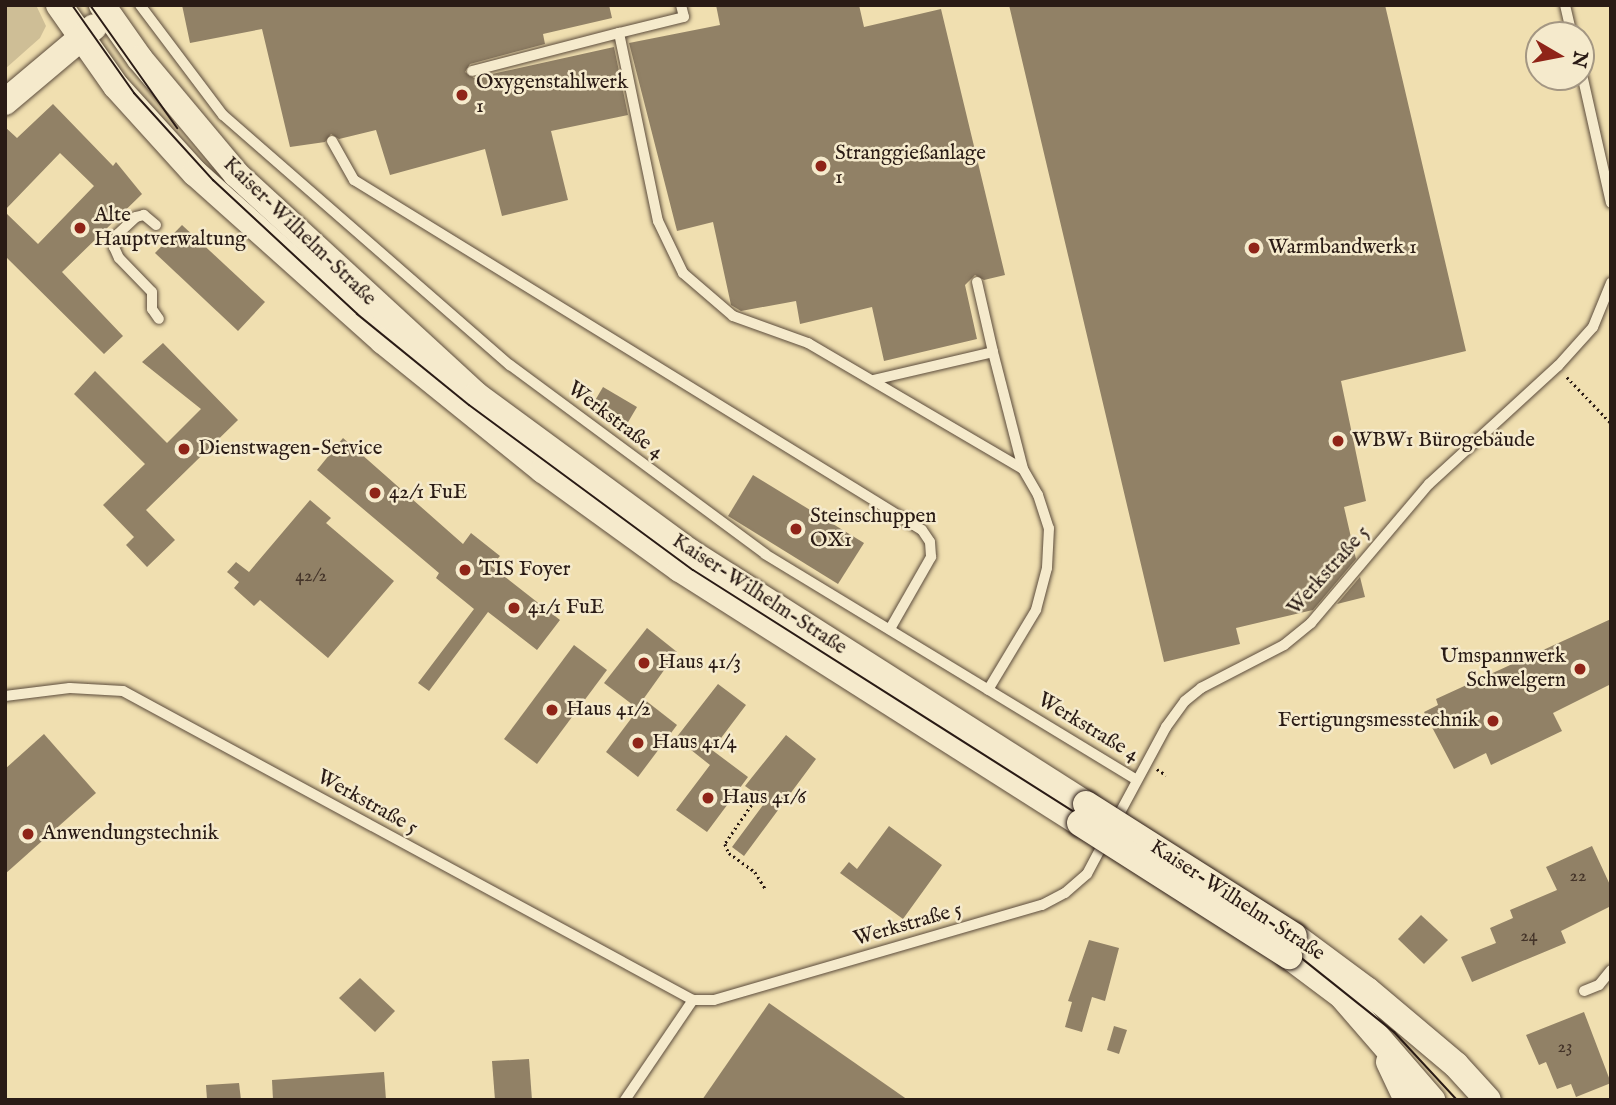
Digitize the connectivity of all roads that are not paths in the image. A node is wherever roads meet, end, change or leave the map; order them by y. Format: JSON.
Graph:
{"nodes":[{"id":1,"x":58,"y":5,"type":"edge"},
{"id":2,"x":140,"y":5,"type":"edge"},
{"id":3,"x":681,"y":5,"type":"edge"},
{"id":4,"x":105,"y":10,"type":"edge"},
{"id":5,"x":619,"y":33,"type":"junction"},
{"id":6,"x":82,"y":37,"type":"junction"},
{"id":7,"x":472,"y":71,"type":"dead end"},
{"id":8,"x":1586,"y":91,"type":"edge"},
{"id":9,"x":5,"y":102,"type":"edge"},
{"id":10,"x":332,"y":141,"type":"dead end"},
{"id":11,"x":1611,"y":202,"type":"edge"},
{"id":12,"x":156,"y":225,"type":"dead end"},
{"id":13,"x":977,"y":282,"type":"dead end"},
{"id":14,"x":1611,"y":283,"type":"edge"},
{"id":15,"x":159,"y":319,"type":"dead end"},
{"id":16,"x":993,"y":352,"type":"junction"},
{"id":17,"x":873,"y":380,"type":"junction"},
{"id":18,"x":1023,"y":469,"type":"junction"},
{"id":19,"x":890,"y":629,"type":"junction"},
{"id":20,"x":988,"y":690,"type":"junction"},
{"id":21,"x":5,"y":696,"type":"edge"},
{"id":22,"x":1137,"y":780,"type":"junction"},
{"id":23,"x":1083,"y":813,"type":"junction"},
{"id":24,"x":1291,"y":946,"type":"junction"},
{"id":25,"x":1611,"y":970,"type":"edge"},
{"id":26,"x":1584,"y":991,"type":"dead end"},
{"id":27,"x":693,"y":1000,"type":"junction"},
{"id":28,"x":1373,"y":1033,"type":"junction"},
{"id":29,"x":625,"y":1100,"type":"edge"},
{"id":30,"x":1407,"y":1100,"type":"edge"},
{"id":31,"x":1432,"y":1100,"type":"edge"},
{"id":32,"x":1488,"y":1100,"type":"edge"}],
"edges":[{"from":1,"to":6,"type":"main road","name":"Kaiser-Wilhelm-Straße"},
{"from":2,"to":19,"type":"lane","name":"Werkstraße 4"},
{"from":3,"to":5,"type":"lane"},
{"from":4,"to":6,"type":"main road"},
{"from":4,"to":23,"type":"main road","name":"Kaiser-Wilhelm-Straße"},
{"from":5,"to":7,"type":"lane"},
{"from":5,"to":17,"type":"lane"},
{"from":6,"to":9,"type":"main road"},
{"from":6,"to":23,"type":"main road","name":"Kaiser-Wilhelm-Straße"},
{"from":8,"to":11,"type":"lane"},
{"from":10,"to":19,"type":"lane"},
{"from":12,"to":15,"type":"lane"},
{"from":13,"to":16,"type":"lane"},
{"from":14,"to":22,"type":"lane","name":"Werkstraße 5"},
{"from":16,"to":17,"type":"lane"},
{"from":16,"to":18,"type":"lane"},
{"from":17,"to":18,"type":"lane"},
{"from":18,"to":20,"type":"lane"},
{"from":19,"to":20,"type":"lane","name":"Werkstraße 4"},
{"from":20,"to":22,"type":"lane","name":"Werkstraße 4"},
{"from":21,"to":27,"type":"lane","name":"Werkstraße 5"},
{"from":22,"to":27,"type":"lane","name":"Werkstraße 5"},
{"from":23,"to":24,"type":"main road","name":"Kaiser-Wilhelm-Straße","bridge":true},
{"from":24,"to":28,"type":"main road","name":"Kaiser-Wilhelm-Straße"},
{"from":24,"to":32,"type":"main road","name":"Kaiser-Wilhelm-Straße"},
{"from":25,"to":26,"type":"lane"},
{"from":27,"to":29,"type":"lane"},
{"from":28,"to":30,"type":"main road"},
{"from":28,"to":31,"type":"main road","name":"Kaiser-Wilhelm-Straße"}]}
